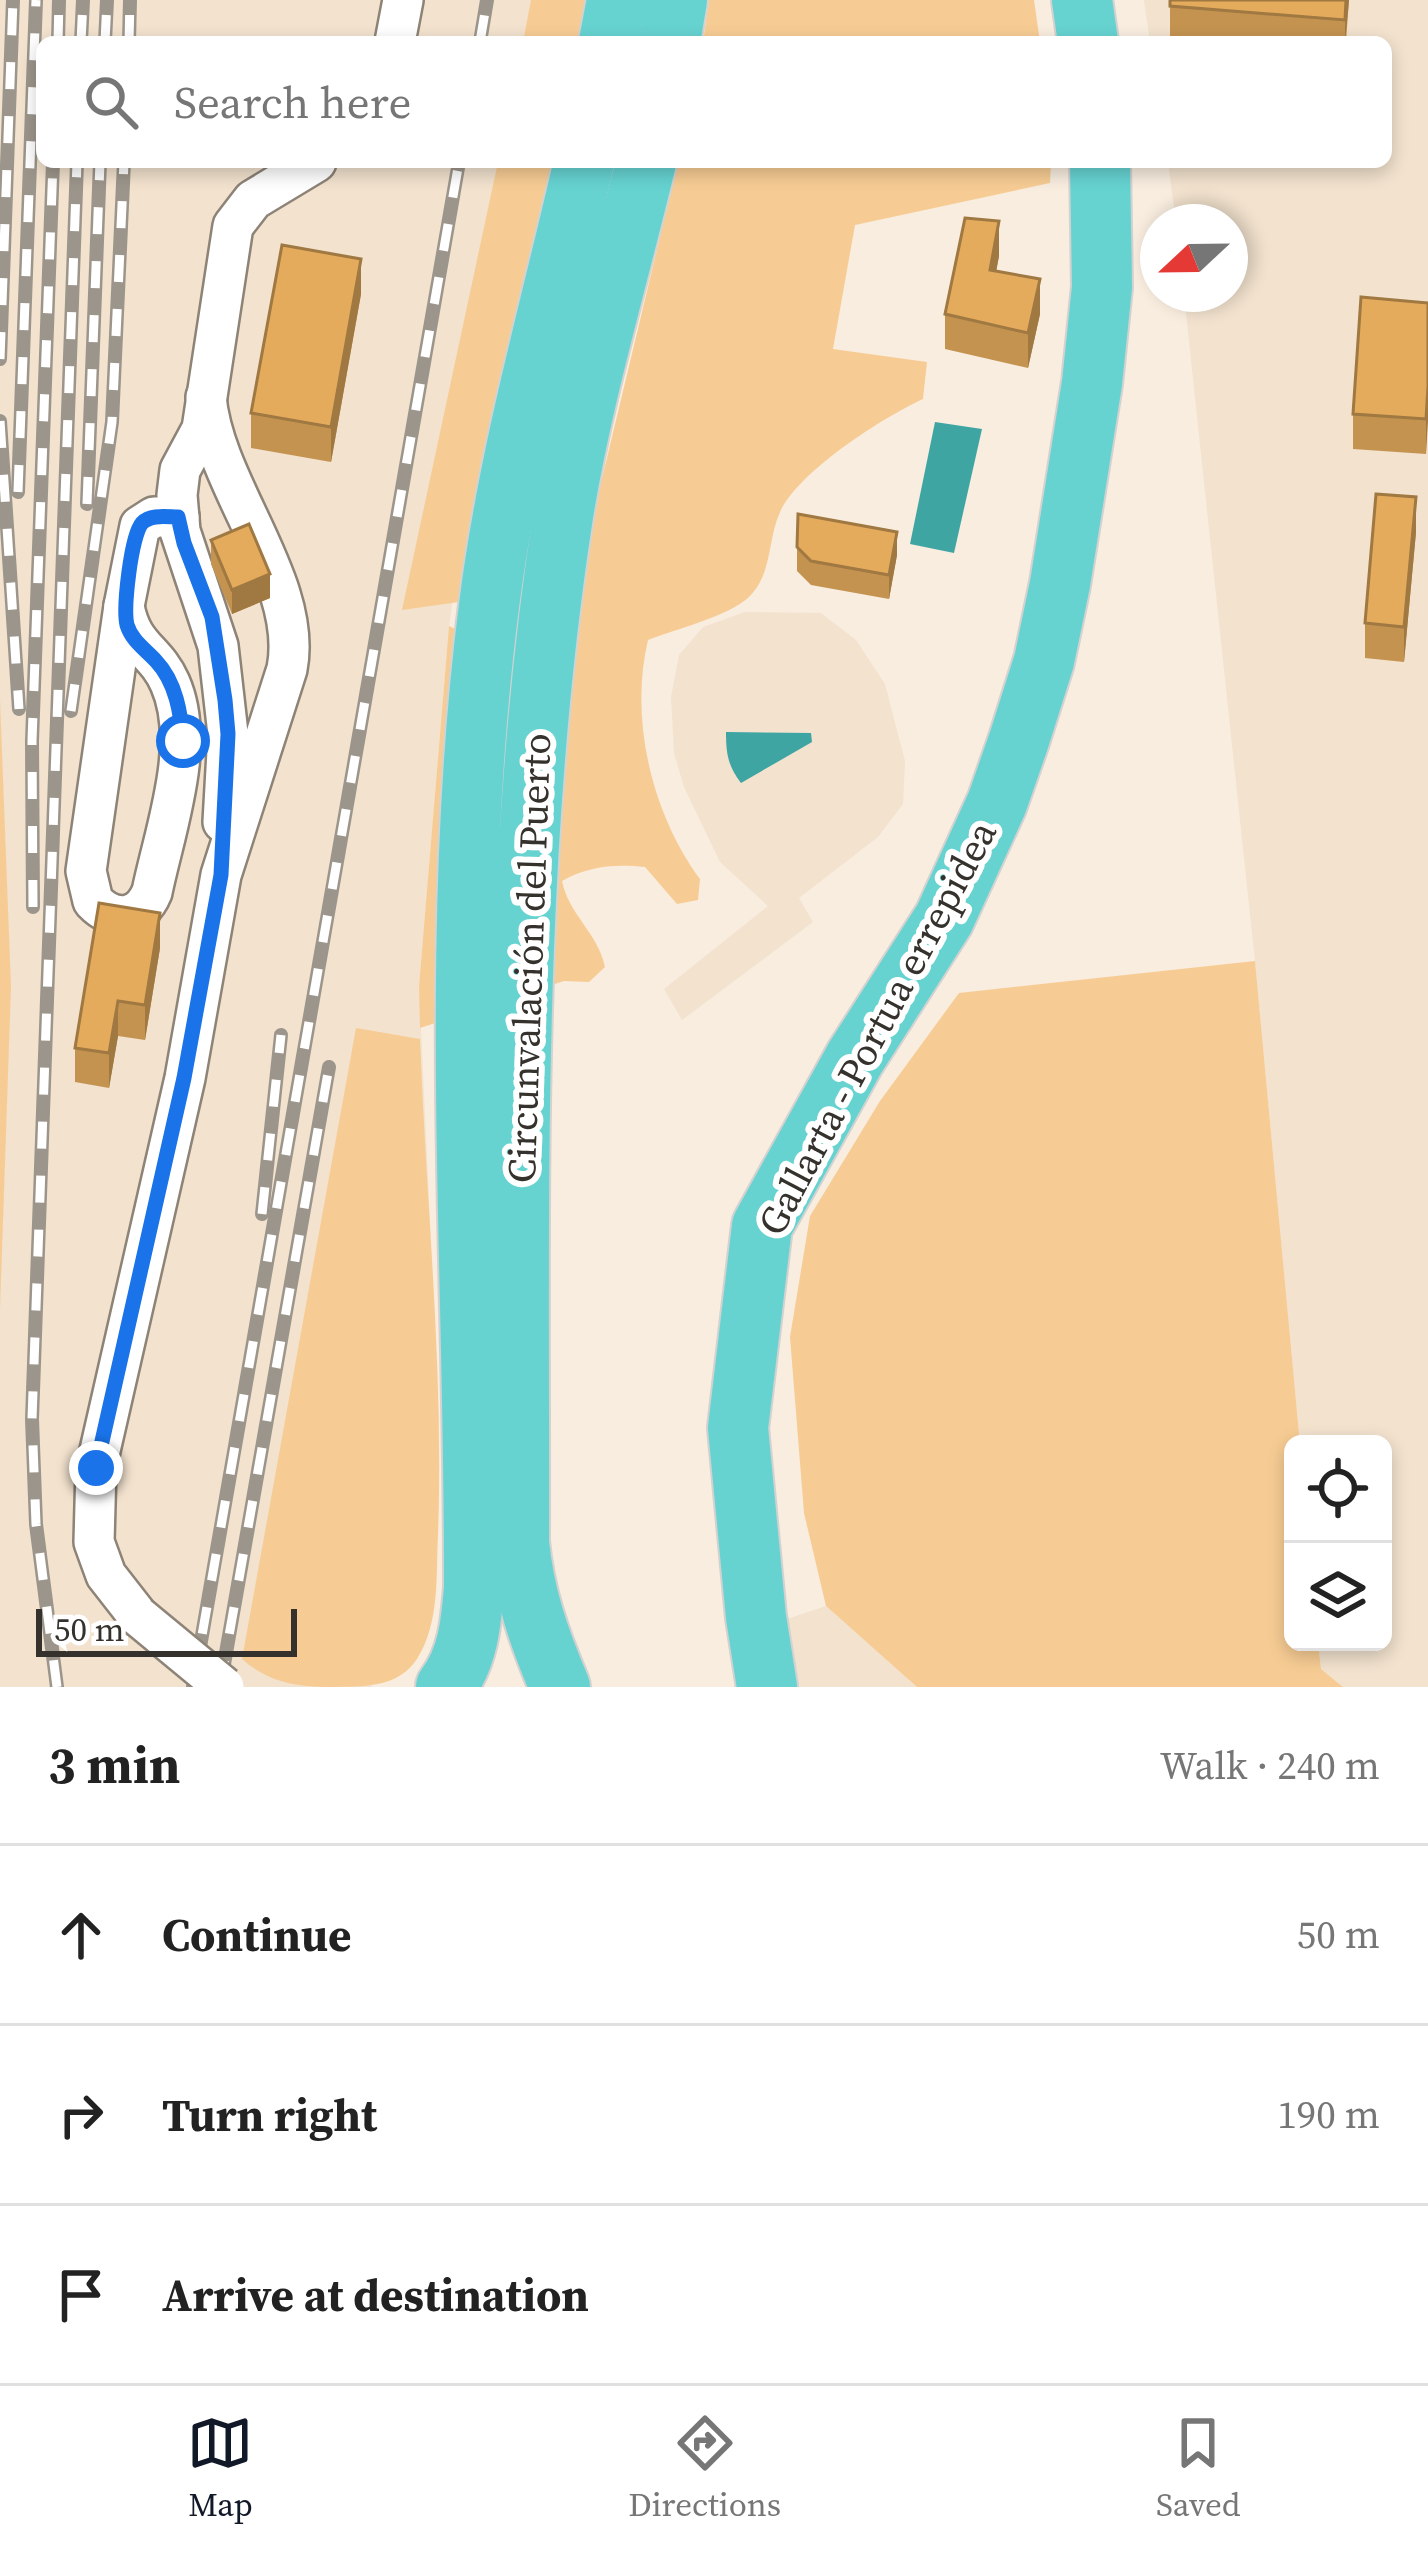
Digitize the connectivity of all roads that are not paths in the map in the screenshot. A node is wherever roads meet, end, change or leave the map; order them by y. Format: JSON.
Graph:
{"nodes":[{"id":1,"x":403,"y":0,"type":"edge"},
{"id":2,"x":617,"y":0,"type":"edge"},
{"id":3,"x":677,"y":0,"type":"edge"},
{"id":4,"x":1082,"y":0,"type":"edge"},
{"id":5,"x":396,"y":36,"type":"edge"},
{"id":6,"x":610,"y":36,"type":"edge"},
{"id":7,"x":671,"y":36,"type":"edge"},
{"id":8,"x":1087,"y":36,"type":"edge"},
{"id":9,"x":306,"y":168,"type":"edge"},
{"id":10,"x":583,"y":168,"type":"edge"},
{"id":11,"x":645,"y":168,"type":"edge"},
{"id":12,"x":1100,"y":168,"type":"edge"},
{"id":13,"x":206,"y":397,"type":"junction"},
{"id":14,"x":178,"y":517,"type":"junction"},
{"id":15,"x":124,"y":606,"type":"junction"},
{"id":16,"x":221,"y":875,"type":"junction"},
{"id":17,"x":492,"y":1034,"type":"junction"},
{"id":18,"x":224,"y":1687,"type":"edge"},
{"id":19,"x":446,"y":1687,"type":"edge"},
{"id":20,"x":560,"y":1687,"type":"edge"},
{"id":21,"x":767,"y":1687,"type":"edge"}],
"edges":[{"from":1,"to":5,"type":"lane"},
{"from":2,"to":6,"type":"highway"},
{"from":3,"to":7,"type":"highway"},
{"from":4,"to":8,"type":"highway"},
{"from":9,"to":13,"type":"lane"},
{"from":10,"to":17,"type":"highway","name":"Circunvalación del Puerto"},
{"from":11,"to":17,"type":"highway","name":"Circunvalación del Puerto"},
{"from":12,"to":21,"type":"highway","name":"Gallarta - Portua errepidea"},
{"from":13,"to":14,"type":"lane"},
{"from":13,"to":16,"type":"lane"},
{"from":14,"to":15,"type":"lane"},
{"from":14,"to":16,"type":"lane"},
{"from":15,"to":15,"type":"lane"},
{"from":16,"to":18,"type":"lane","bridge":true},
{"from":17,"to":19,"type":"highway","name":"Circunvalación del Puerto"},
{"from":17,"to":20,"type":"highway","name":"Circunvalación del Puerto"}]}
